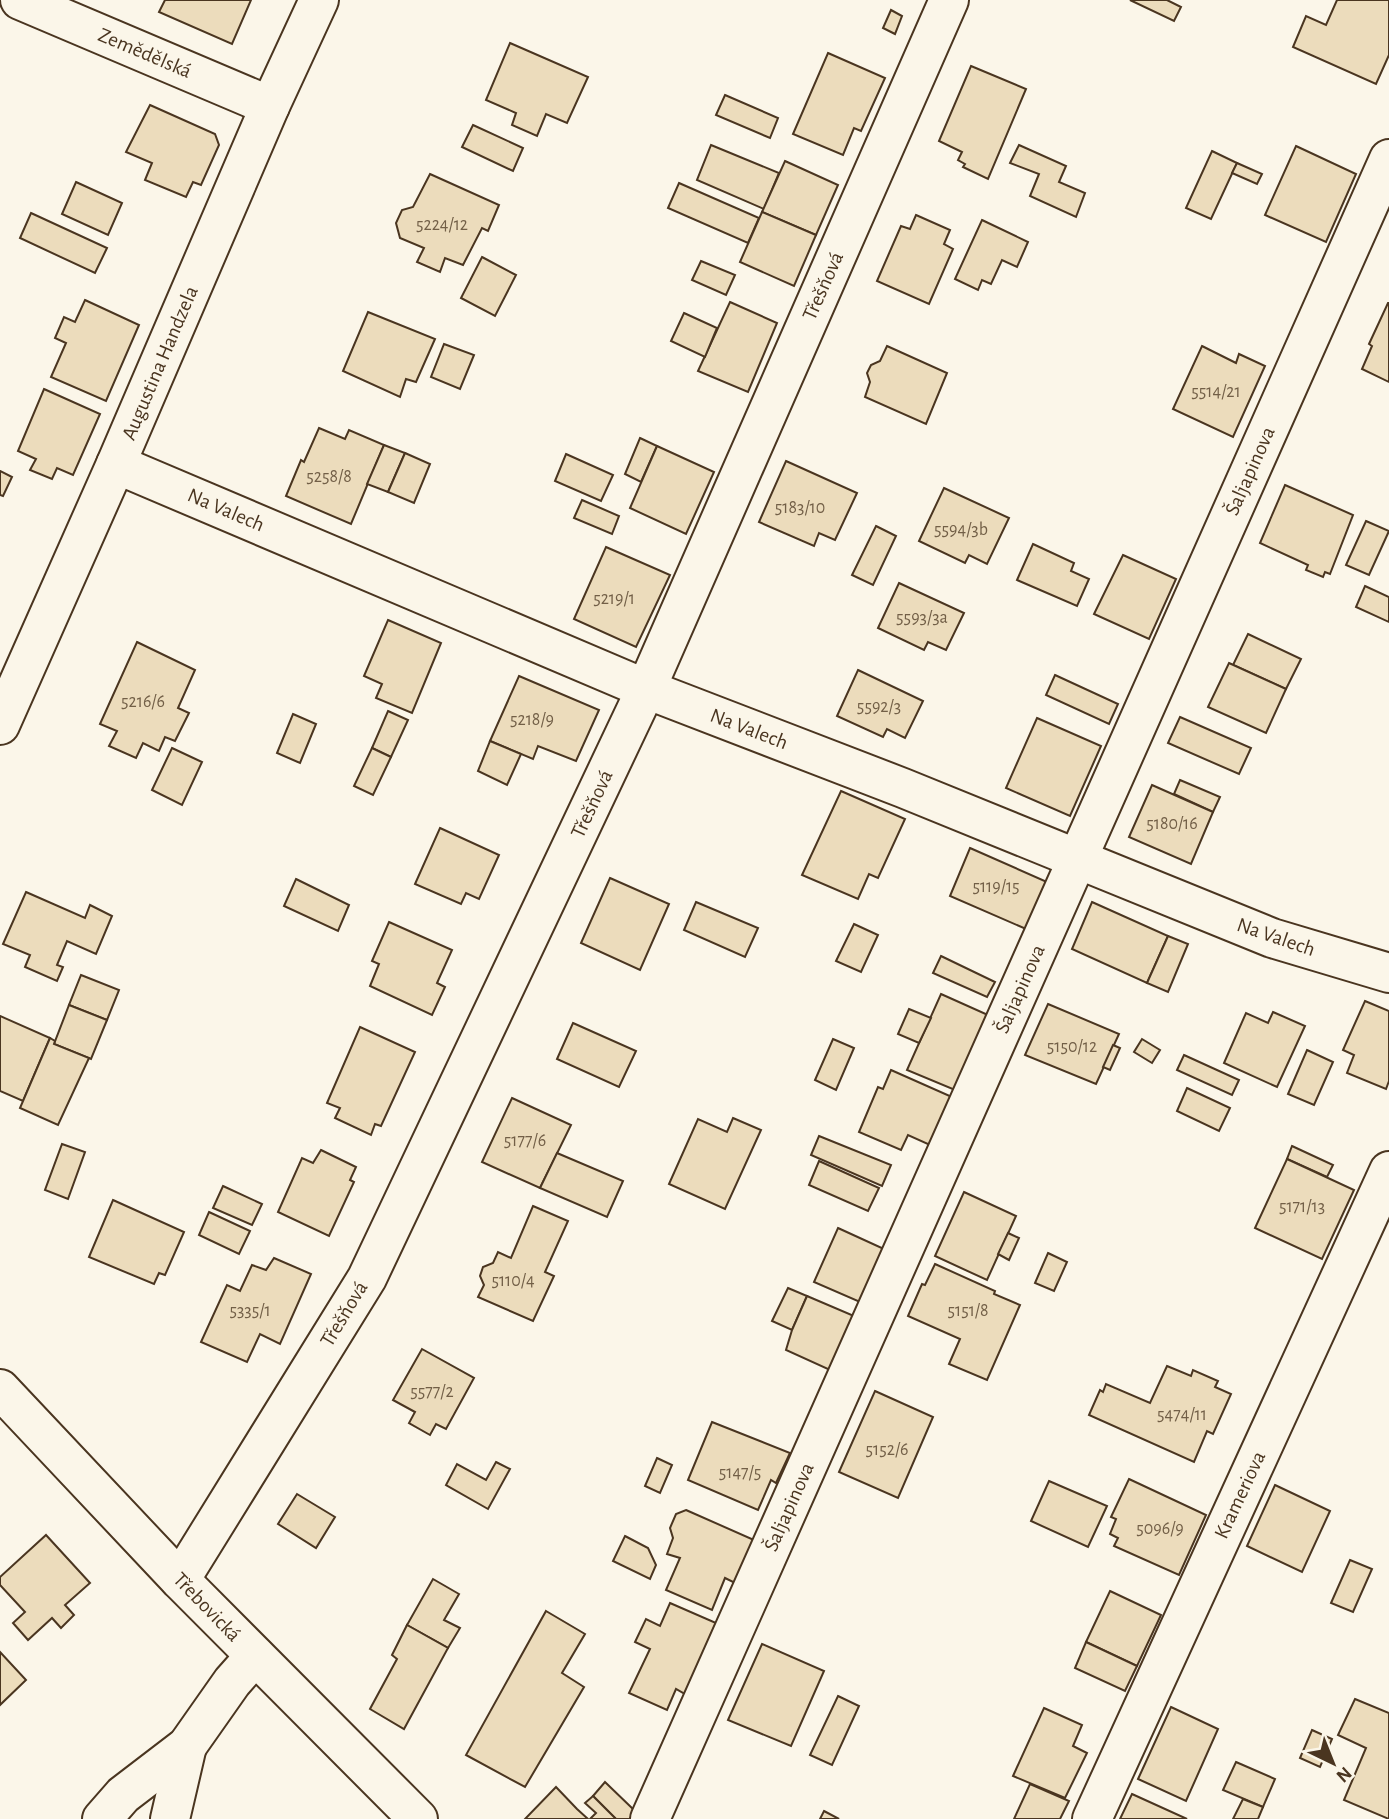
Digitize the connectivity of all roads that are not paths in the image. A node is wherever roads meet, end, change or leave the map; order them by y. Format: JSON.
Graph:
{"nodes":[{"id":1,"x":20,"y":0,"type":"edge"},
{"id":2,"x":319,"y":0,"type":"edge"},
{"id":3,"x":949,"y":0,"type":"edge"},
{"id":4,"x":270,"y":106,"type":"junction"},
{"id":5,"x":1389,"y":159,"type":"edge"},
{"id":6,"x":116,"y":464,"type":"junction"},
{"id":7,"x":646,"y":689,"type":"junction"},
{"id":8,"x":0,"y":725,"type":"edge"},
{"id":9,"x":1078,"y":860,"type":"junction"},
{"id":10,"x":1389,"y":973,"type":"edge"},
{"id":11,"x":1389,"y":1171,"type":"edge"},
{"id":12,"x":0,"y":1390,"type":"edge"},
{"id":13,"x":180,"y":1580,"type":"junction"},
{"id":14,"x":255,"y":1656,"type":"junction"},
{"id":15,"x":187,"y":1746,"type":"junction"},
{"id":16,"x":102,"y":1819,"type":"edge"},
{"id":17,"x":170,"y":1819,"type":"edge"},
{"id":18,"x":418,"y":1819,"type":"edge"},
{"id":19,"x":650,"y":1819,"type":"edge"},
{"id":20,"x":1092,"y":1819,"type":"edge"}],
"edges":[{"from":1,"to":4,"type":"street","name":"Zemědělská"},
{"from":2,"to":4,"type":"street","name":"Augustina Handzela"},
{"from":3,"to":7,"type":"street","name":"Třešňová"},
{"from":4,"to":6,"type":"street","name":"Augustina Handzela"},
{"from":5,"to":9,"type":"street","name":"Šaljapinova"},
{"from":6,"to":7,"type":"street","name":"Na Valech"},
{"from":6,"to":8,"type":"street","name":"Augustina Handzela"},
{"from":7,"to":9,"type":"street","name":"Na Valech"},
{"from":7,"to":13,"type":"street","name":"Třešňová"},
{"from":9,"to":10,"type":"street","name":"Na Valech"},
{"from":9,"to":19,"type":"street","name":"Šaljapinova"},
{"from":11,"to":20,"type":"street","name":"Krameriova"},
{"from":12,"to":13,"type":"street","name":"Třebovická"},
{"from":13,"to":14,"type":"street","name":"Třebovická"},
{"from":14,"to":15,"type":"street"},
{"from":14,"to":18,"type":"street","name":"Třebovická"},
{"from":15,"to":16,"type":"street"},
{"from":15,"to":17,"type":"street"}]}
